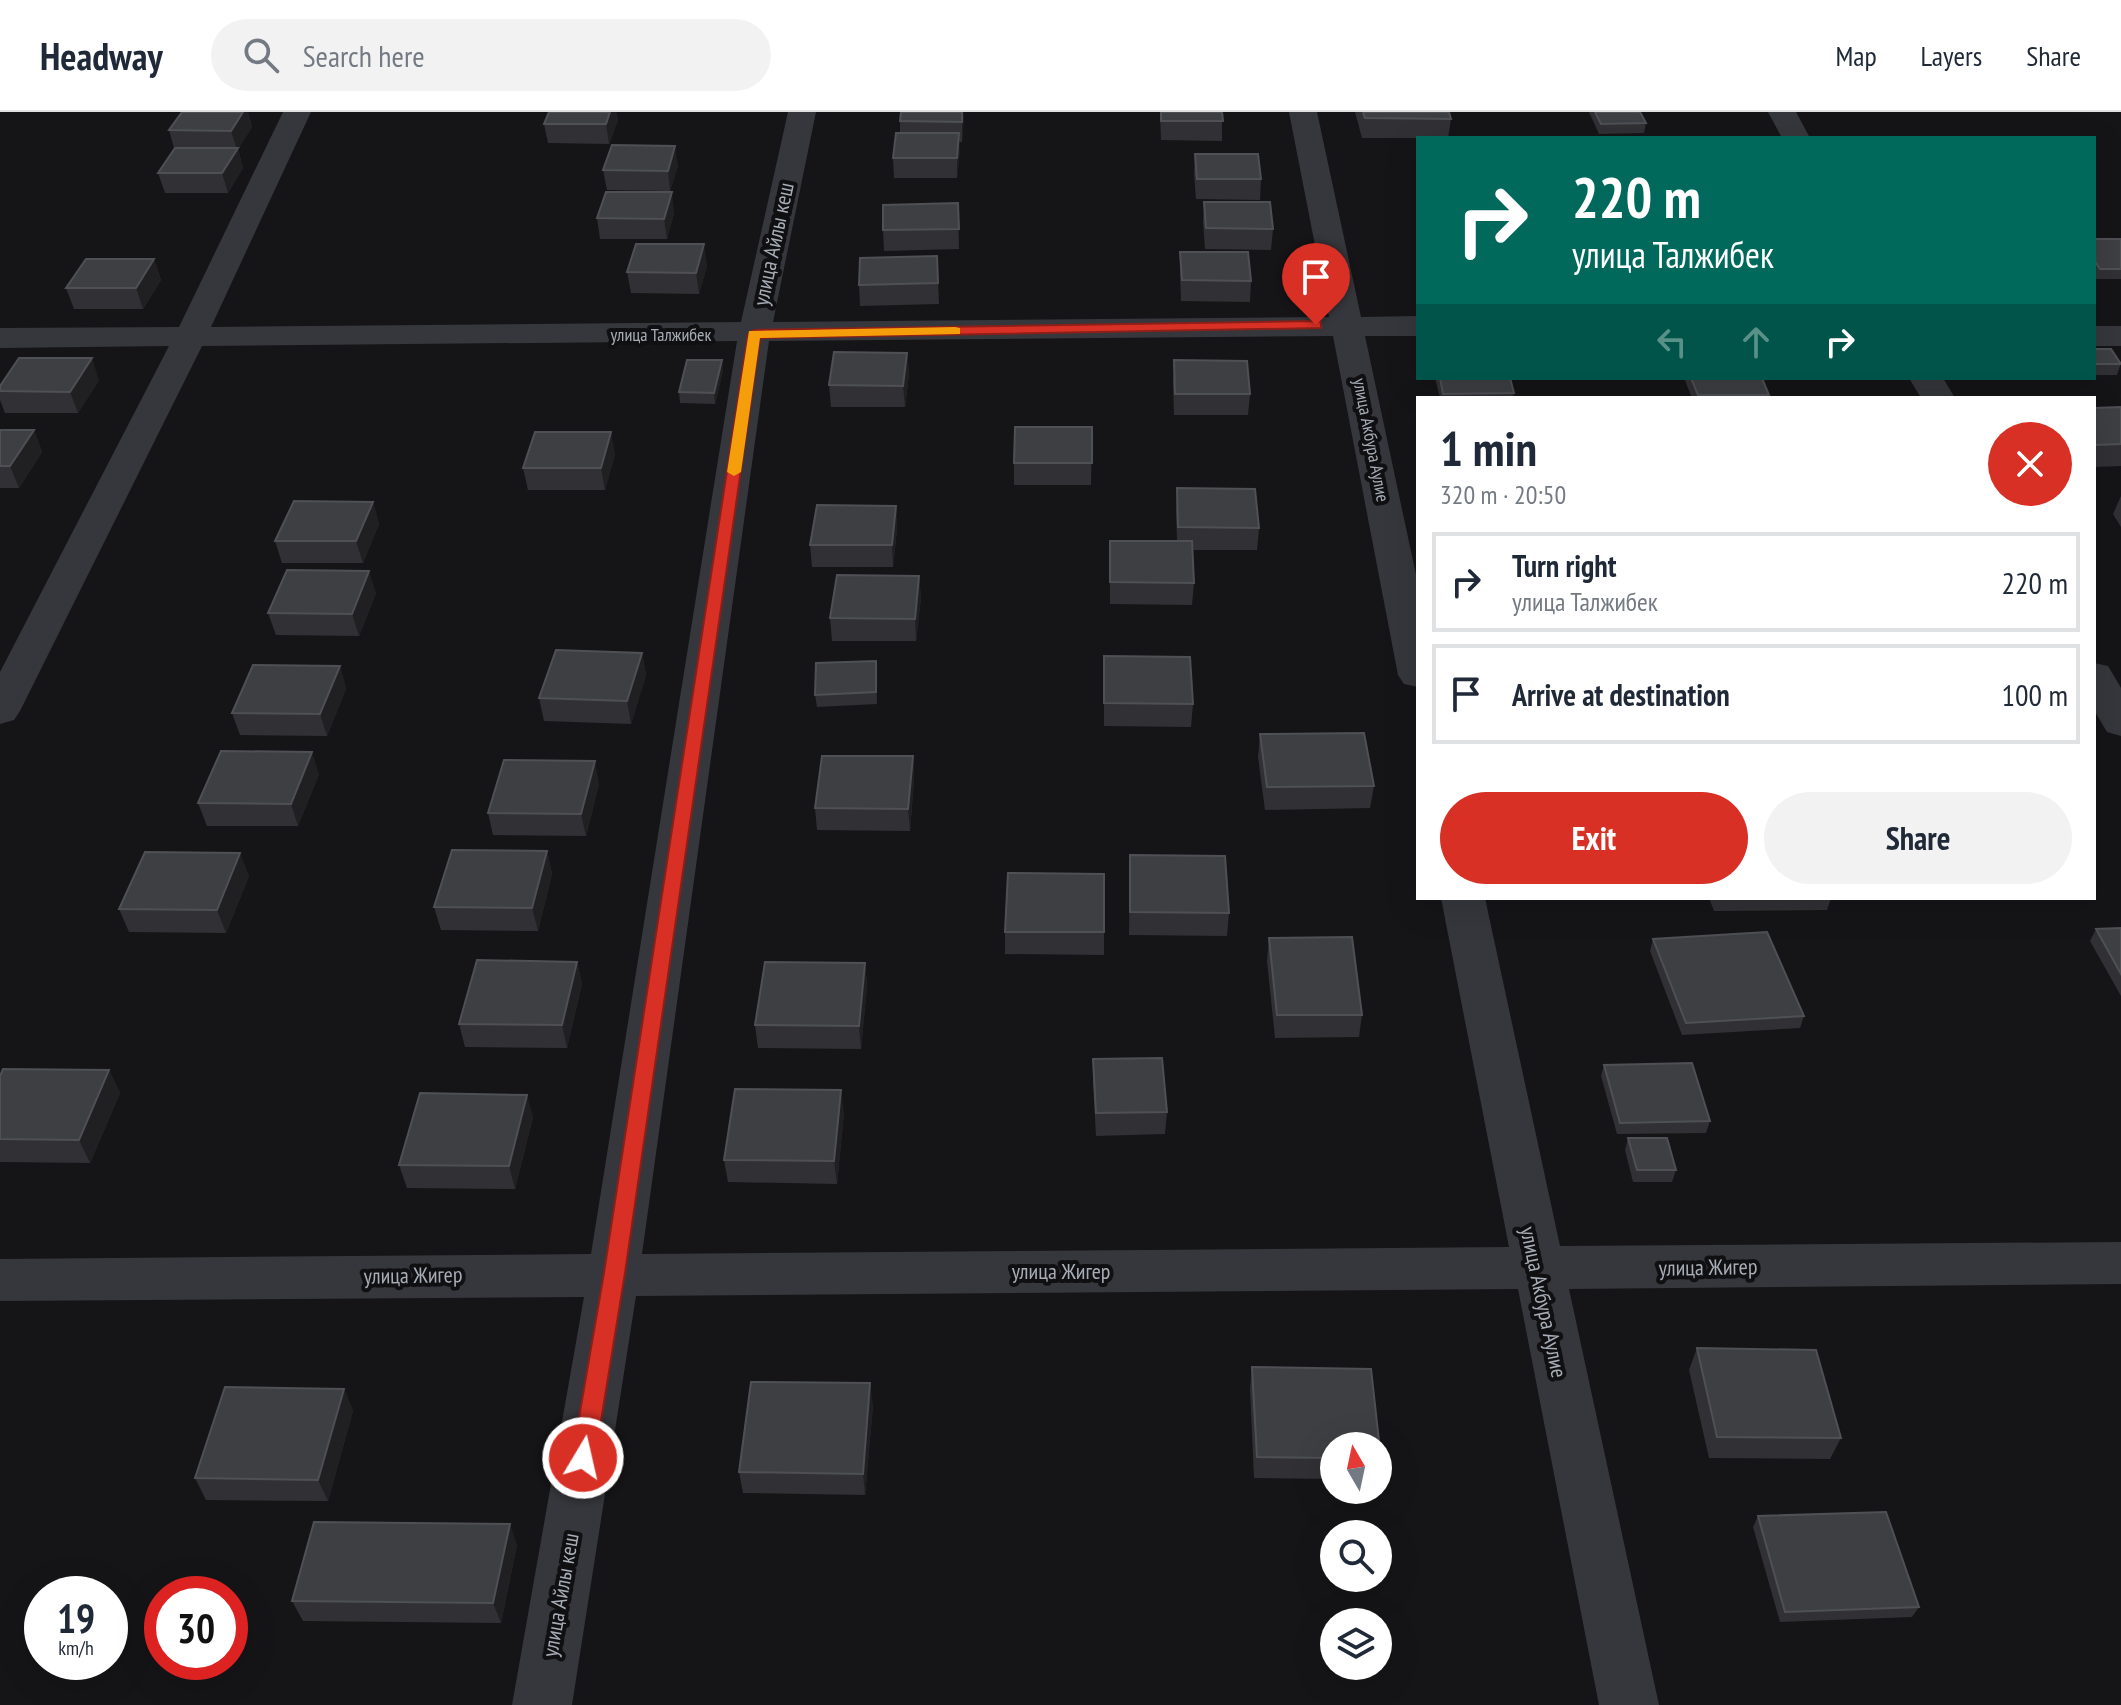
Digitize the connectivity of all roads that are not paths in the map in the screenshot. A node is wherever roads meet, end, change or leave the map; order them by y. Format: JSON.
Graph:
{"nodes":[{"id":1,"x":297,"y":112,"type":"edge"},
{"id":2,"x":802,"y":112,"type":"edge"},
{"id":3,"x":1303,"y":112,"type":"edge"},
{"id":4,"x":1782,"y":112,"type":"edge"},
{"id":5,"x":1795,"y":136,"type":"edge"},
{"id":6,"x":1348,"y":325,"type":"junction"},
{"id":7,"x":1416,"y":326,"type":"edge"},
{"id":8,"x":754,"y":334,"type":"junction"},
{"id":9,"x":2096,"y":336,"type":"edge"},
{"id":10,"x":2121,"y":336,"type":"edge"},
{"id":11,"x":0,"y":338,"type":"edge"},
{"id":12,"x":189,"y":339,"type":"junction"},
{"id":13,"x":1416,"y":665,"type":"edge"},
{"id":14,"x":2096,"y":679,"type":"edge"},
{"id":15,"x":0,"y":711,"type":"edge"},
{"id":16,"x":2121,"y":723,"type":"edge"},
{"id":17,"x":1463,"y":900,"type":"edge"},
{"id":18,"x":2121,"y":1263,"type":"edge"},
{"id":19,"x":1537,"y":1269,"type":"junction"},
{"id":20,"x":614,"y":1273,"type":"junction"},
{"id":21,"x":0,"y":1280,"type":"edge"},
{"id":22,"x":542,"y":1705,"type":"edge"},
{"id":23,"x":1629,"y":1705,"type":"edge"}],
"edges":[{"from":1,"to":12,"type":"street"},
{"from":2,"to":8,"type":"street","name":"улица Айлы кеш"},
{"from":3,"to":6,"type":"street","name":"улица Акбура Аулие"},
{"from":4,"to":5,"type":"street"},
{"from":6,"to":7,"type":"street","name":"улица Талжибек"},
{"from":6,"to":8,"type":"street","name":"улица Талжибек"},
{"from":6,"to":13,"type":"street","name":"улица Акбура Аулие"},
{"from":8,"to":12,"type":"street","name":"улица Талжибек"},
{"from":8,"to":20,"type":"street","name":"улица Айлы кеш"},
{"from":9,"to":10,"type":"street"},
{"from":11,"to":12,"type":"street","name":"улица Талжибек"},
{"from":12,"to":15,"type":"street"},
{"from":14,"to":16,"type":"street"},
{"from":17,"to":19,"type":"street","name":"улица Акбура Аулие"},
{"from":18,"to":19,"type":"street","name":"улица Жигер"},
{"from":19,"to":20,"type":"street","name":"улица Жигер"},
{"from":19,"to":23,"type":"street","name":"улица Акбура Аулие"},
{"from":20,"to":21,"type":"street","name":"улица Жигер"},
{"from":20,"to":22,"type":"street","name":"улица Айлы кеш"}]}
